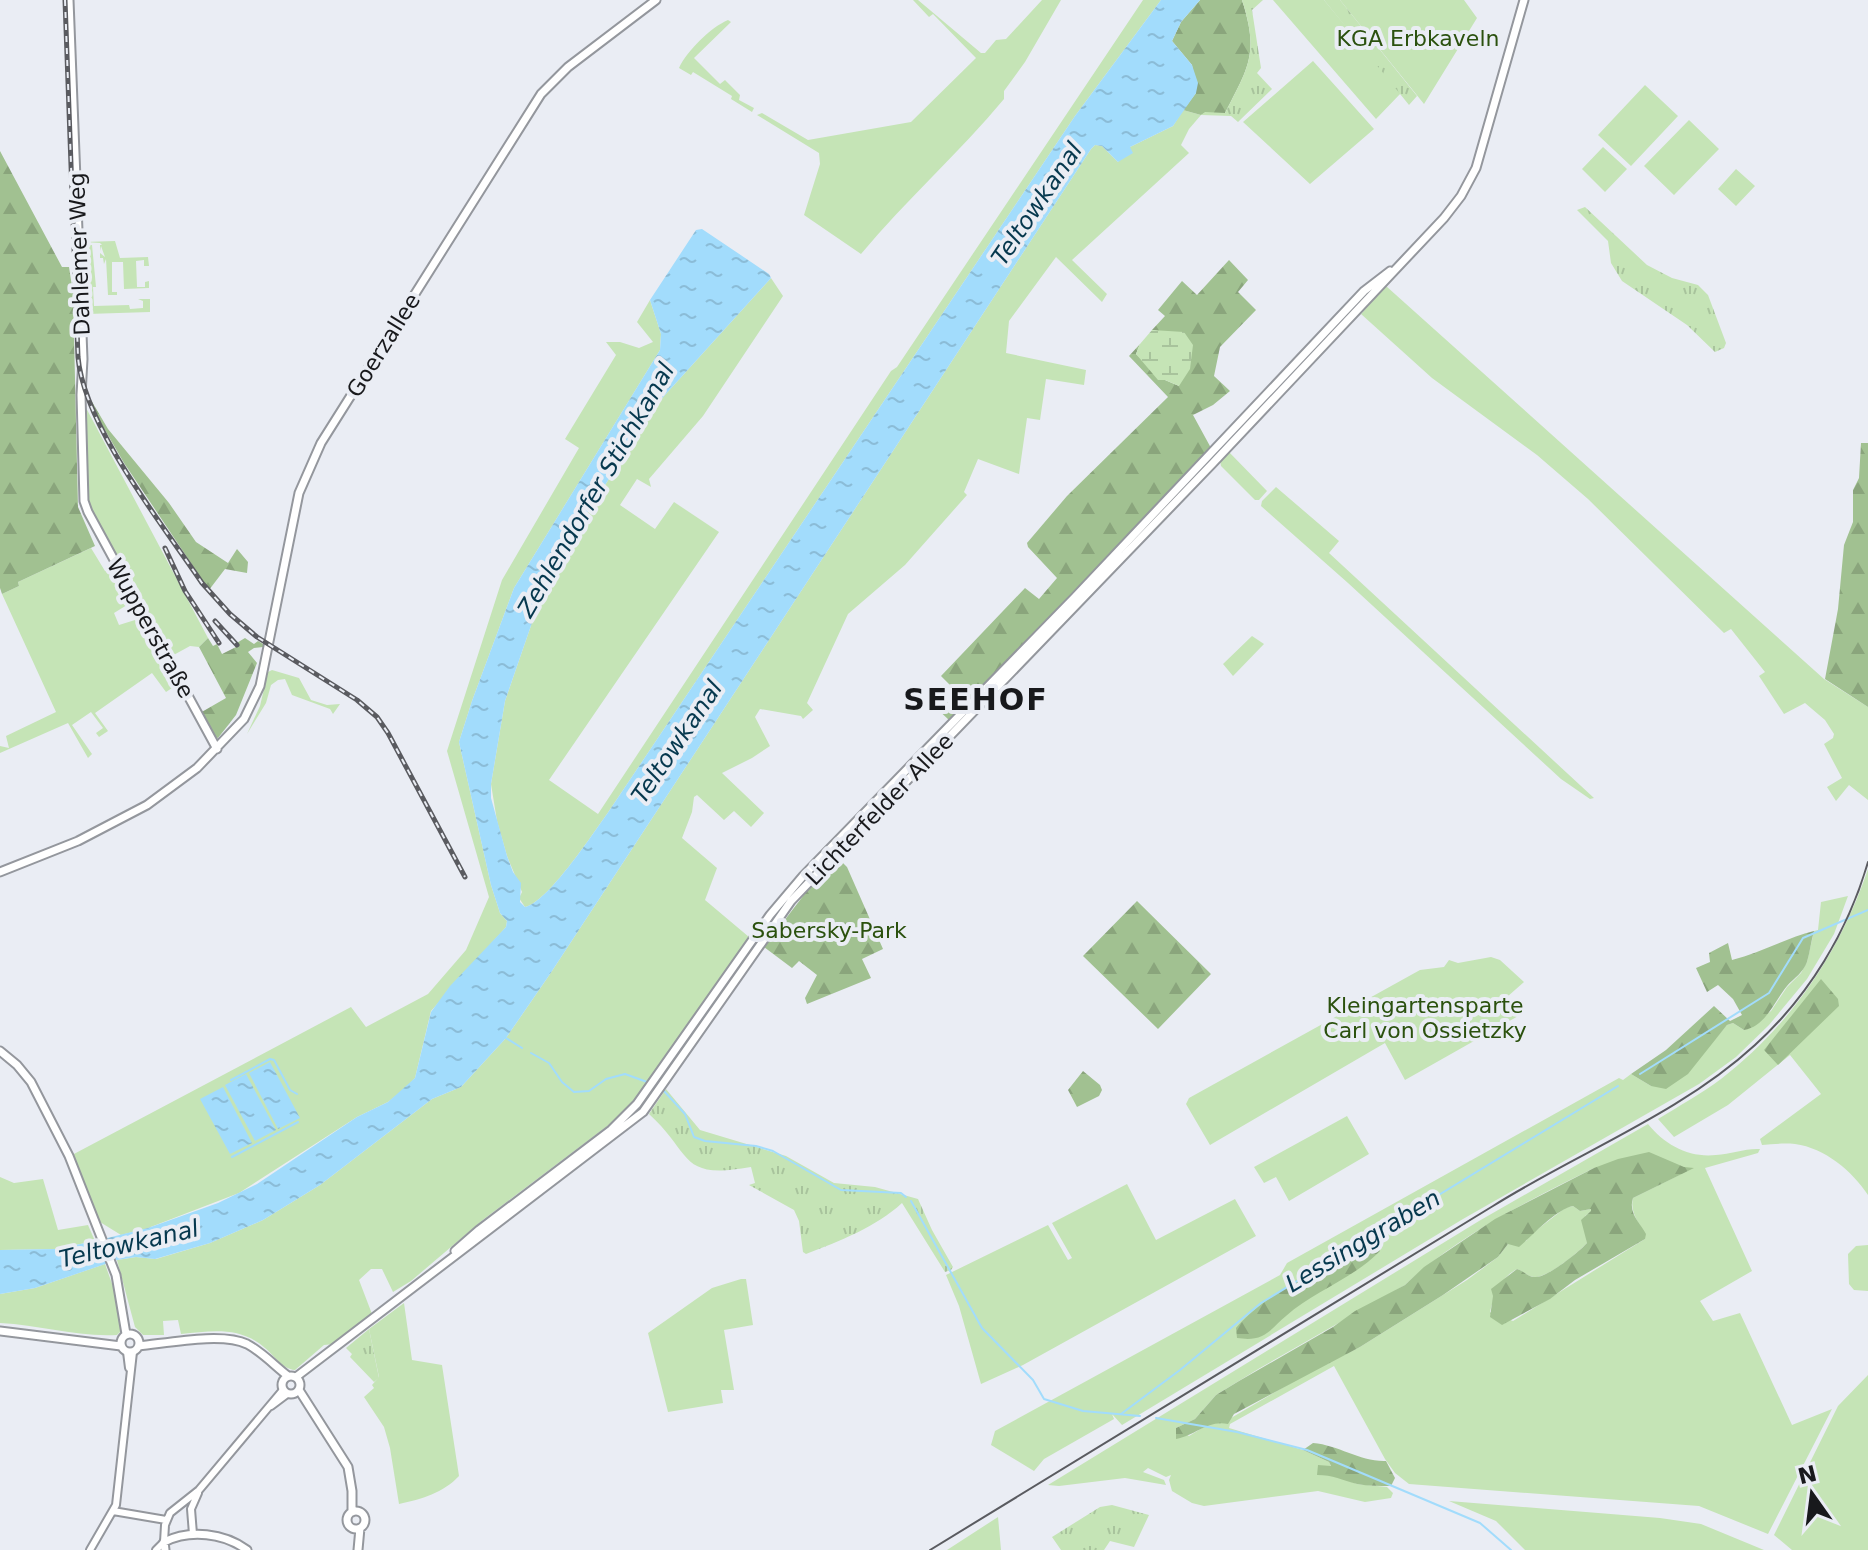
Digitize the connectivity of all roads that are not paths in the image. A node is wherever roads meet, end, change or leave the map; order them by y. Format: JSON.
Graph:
{"nodes":[{"id":1,"x":69,"y":0,"type":"edge"},
{"id":2,"x":656,"y":0,"type":"edge"},
{"id":3,"x":1524,"y":0,"type":"edge"},
{"id":4,"x":86,"y":507,"type":"joint"},
{"id":5,"x":217,"y":749,"type":"junction"},
{"id":6,"x":0,"y":872,"type":"edge"},
{"id":7,"x":0,"y":1051,"type":"edge"},
{"id":8,"x":0,"y":1331,"type":"edge"},
{"id":9,"x":130,"y":1343,"type":"junction"},
{"id":10,"x":291,"y":1385,"type":"junction"},
{"id":11,"x":199,"y":1490,"type":"junction"},
{"id":12,"x":113,"y":1511,"type":"junction"},
{"id":13,"x":356,"y":1512,"type":"junction"},
{"id":14,"x":166,"y":1520,"type":"junction"},
{"id":15,"x":357,"y":1529,"type":"junction"},
{"id":16,"x":193,"y":1534,"type":"junction"},
{"id":17,"x":165,"y":1546,"type":"edge"},
{"id":18,"x":90,"y":1550,"type":"edge"},
{"id":19,"x":156,"y":1550,"type":"edge"},
{"id":20,"x":247,"y":1550,"type":"edge"},
{"id":21,"x":358,"y":1550,"type":"edge"}],
"edges":[{"from":1,"to":4,"type":"main road","name":"Dahlemer Weg"},
{"from":2,"to":5,"type":"main road","name":"Goerzallee"},
{"from":3,"to":10,"type":"main road","name":"Lichterfelder Allee"},
{"from":4,"to":5,"type":"main road","name":"Wupperstraße"},
{"from":5,"to":6,"type":"main road","name":"Goerzallee"},
{"from":7,"to":9,"type":"main road"},
{"from":8,"to":9,"type":"main road"},
{"from":9,"to":10,"type":"main road"},
{"from":9,"to":12,"type":"street"},
{"from":10,"to":11,"type":"street","name":"Lichterfelder Allee"},
{"from":10,"to":13,"type":"main road"},
{"from":11,"to":14,"type":"street","name":"Lichterfelder Allee"},
{"from":11,"to":16,"type":"street"},
{"from":12,"to":14,"type":"street"},
{"from":12,"to":18,"type":"street"},
{"from":13,"to":15,"type":"main road"},
{"from":13,"to":15,"type":"main road"},
{"from":14,"to":17,"type":"street"},
{"from":15,"to":21,"type":"main road"},
{"from":16,"to":17,"type":"main road"},
{"from":16,"to":20,"type":"main road"},
{"from":17,"to":19,"type":"street"}]}
